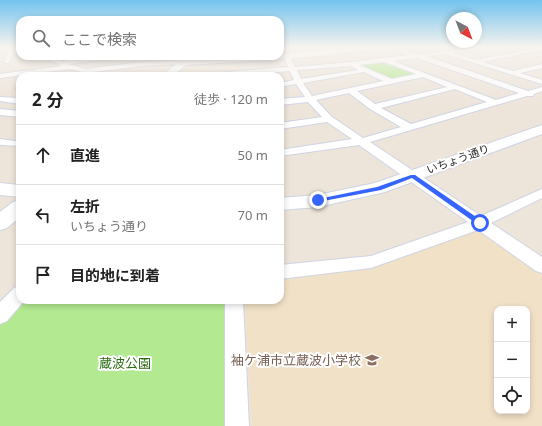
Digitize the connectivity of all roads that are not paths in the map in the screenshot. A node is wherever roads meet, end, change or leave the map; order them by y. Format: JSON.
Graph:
{"nodes":[{"id":1,"x":114,"y":67,"type":"edge"},
{"id":2,"x":309,"y":67,"type":"edge"},
{"id":3,"x":358,"y":67,"type":"edge"},
{"id":4,"x":404,"y":67,"type":"edge"},
{"id":5,"x":450,"y":67,"type":"edge"},
{"id":6,"x":491,"y":67,"type":"edge"},
{"id":7,"x":538,"y":67,"type":"edge"},
{"id":8,"x":292,"y":68,"type":"junction"},
{"id":9,"x":365,"y":70,"type":"junction"},
{"id":10,"x":69,"y":72,"type":"edge"},
{"id":11,"x":248,"y":72,"type":"edge"},
{"id":12,"x":511,"y":73,"type":"junction"},
{"id":13,"x":423,"y":74,"type":"junction"},
{"id":14,"x":16,"y":75,"type":"edge"},
{"id":15,"x":0,"y":76,"type":"edge"},
{"id":16,"x":391,"y":82,"type":"junction"},
{"id":17,"x":542,"y":82,"type":"edge"},
{"id":18,"x":299,"y":83,"type":"junction"},
{"id":19,"x":284,"y":85,"type":"edge"},
{"id":20,"x":454,"y":87,"type":"junction"},
{"id":21,"x":542,"y":89,"type":"edge"},
{"id":22,"x":350,"y":90,"type":"junction"},
{"id":23,"x":528,"y":94,"type":"junction"},
{"id":24,"x":0,"y":99,"type":"edge"},
{"id":25,"x":310,"y":99,"type":"junction"},
{"id":26,"x":542,"y":99,"type":"edge"},
{"id":27,"x":16,"y":101,"type":"edge"},
{"id":28,"x":284,"y":102,"type":"edge"},
{"id":29,"x":497,"y":103,"type":"junction"},
{"id":30,"x":373,"y":107,"type":"junction"},
{"id":31,"x":0,"y":112,"type":"edge"},
{"id":32,"x":16,"y":114,"type":"edge"},
{"id":33,"x":329,"y":119,"type":"junction"},
{"id":34,"x":284,"y":125,"type":"edge"},
{"id":35,"x":409,"y":127,"type":"junction"},
{"id":36,"x":539,"y":133,"type":"edge"},
{"id":37,"x":362,"y":141,"type":"junction"},
{"id":38,"x":0,"y":142,"type":"edge"},
{"id":39,"x":16,"y":144,"type":"edge"},
{"id":40,"x":284,"y":152,"type":"edge"},
{"id":41,"x":413,"y":176,"type":"junction"},
{"id":42,"x":0,"y":188,"type":"edge"},
{"id":43,"x":16,"y":190,"type":"edge"},
{"id":44,"x":542,"y":193,"type":"edge"},
{"id":45,"x":16,"y":198,"type":"edge"},
{"id":46,"x":284,"y":204,"type":"edge"},
{"id":47,"x":16,"y":209,"type":"edge"},
{"id":48,"x":0,"y":211,"type":"edge"},
{"id":49,"x":0,"y":223,"type":"edge"},
{"id":50,"x":480,"y":223,"type":"junction"},
{"id":51,"x":542,"y":266,"type":"edge"},
{"id":52,"x":284,"y":272,"type":"edge"},
{"id":53,"x":16,"y":297,"type":"edge"},
{"id":54,"x":234,"y":304,"type":"edge"},
{"id":55,"x":0,"y":315,"type":"edge"},
{"id":56,"x":237,"y":426,"type":"edge"}],
"edges":[{"from":1,"to":10,"type":"street"},
{"from":2,"to":8,"type":"street"},
{"from":3,"to":9,"type":"street"},
{"from":4,"to":13,"type":"street"},
{"from":5,"to":23,"type":"street"},
{"from":6,"to":12,"type":"street"},
{"from":7,"to":12,"type":"street"},
{"from":8,"to":11,"type":"street"},
{"from":8,"to":18,"type":"street"},
{"from":9,"to":16,"type":"street"},
{"from":9,"to":18,"type":"street"},
{"from":12,"to":17,"type":"street"},
{"from":13,"to":16,"type":"street"},
{"from":13,"to":20,"type":"street"},
{"from":14,"to":15,"type":"street"},
{"from":16,"to":22,"type":"street"},
{"from":18,"to":19,"type":"street"},
{"from":18,"to":25,"type":"street"},
{"from":20,"to":29,"type":"street"},
{"from":20,"to":30,"type":"street"},
{"from":21,"to":23,"type":"street"},
{"from":22,"to":25,"type":"street"},
{"from":22,"to":30,"type":"street"},
{"from":23,"to":26,"type":"street"},
{"from":23,"to":29,"type":"street"},
{"from":24,"to":27,"type":"street"},
{"from":25,"to":28,"type":"street"},
{"from":25,"to":33,"type":"street"},
{"from":29,"to":35,"type":"street"},
{"from":30,"to":35,"type":"street"},
{"from":31,"to":32,"type":"street"},
{"from":33,"to":34,"type":"street"},
{"from":33,"to":37,"type":"street"},
{"from":35,"to":37,"type":"street"},
{"from":36,"to":41,"type":"street","name":"いちょう通り"},
{"from":37,"to":40,"type":"street"},
{"from":37,"to":41,"type":"street"},
{"from":38,"to":39,"type":"street"},
{"from":41,"to":46,"type":"street","name":"いちょう通り"},
{"from":41,"to":50,"type":"street"},
{"from":42,"to":43,"type":"street"},
{"from":44,"to":50,"type":"street"},
{"from":45,"to":48,"type":"street"},
{"from":47,"to":49,"type":"street"},
{"from":50,"to":51,"type":"street"},
{"from":50,"to":52,"type":"street"},
{"from":53,"to":55,"type":"street"},
{"from":54,"to":56,"type":"street"}]}
